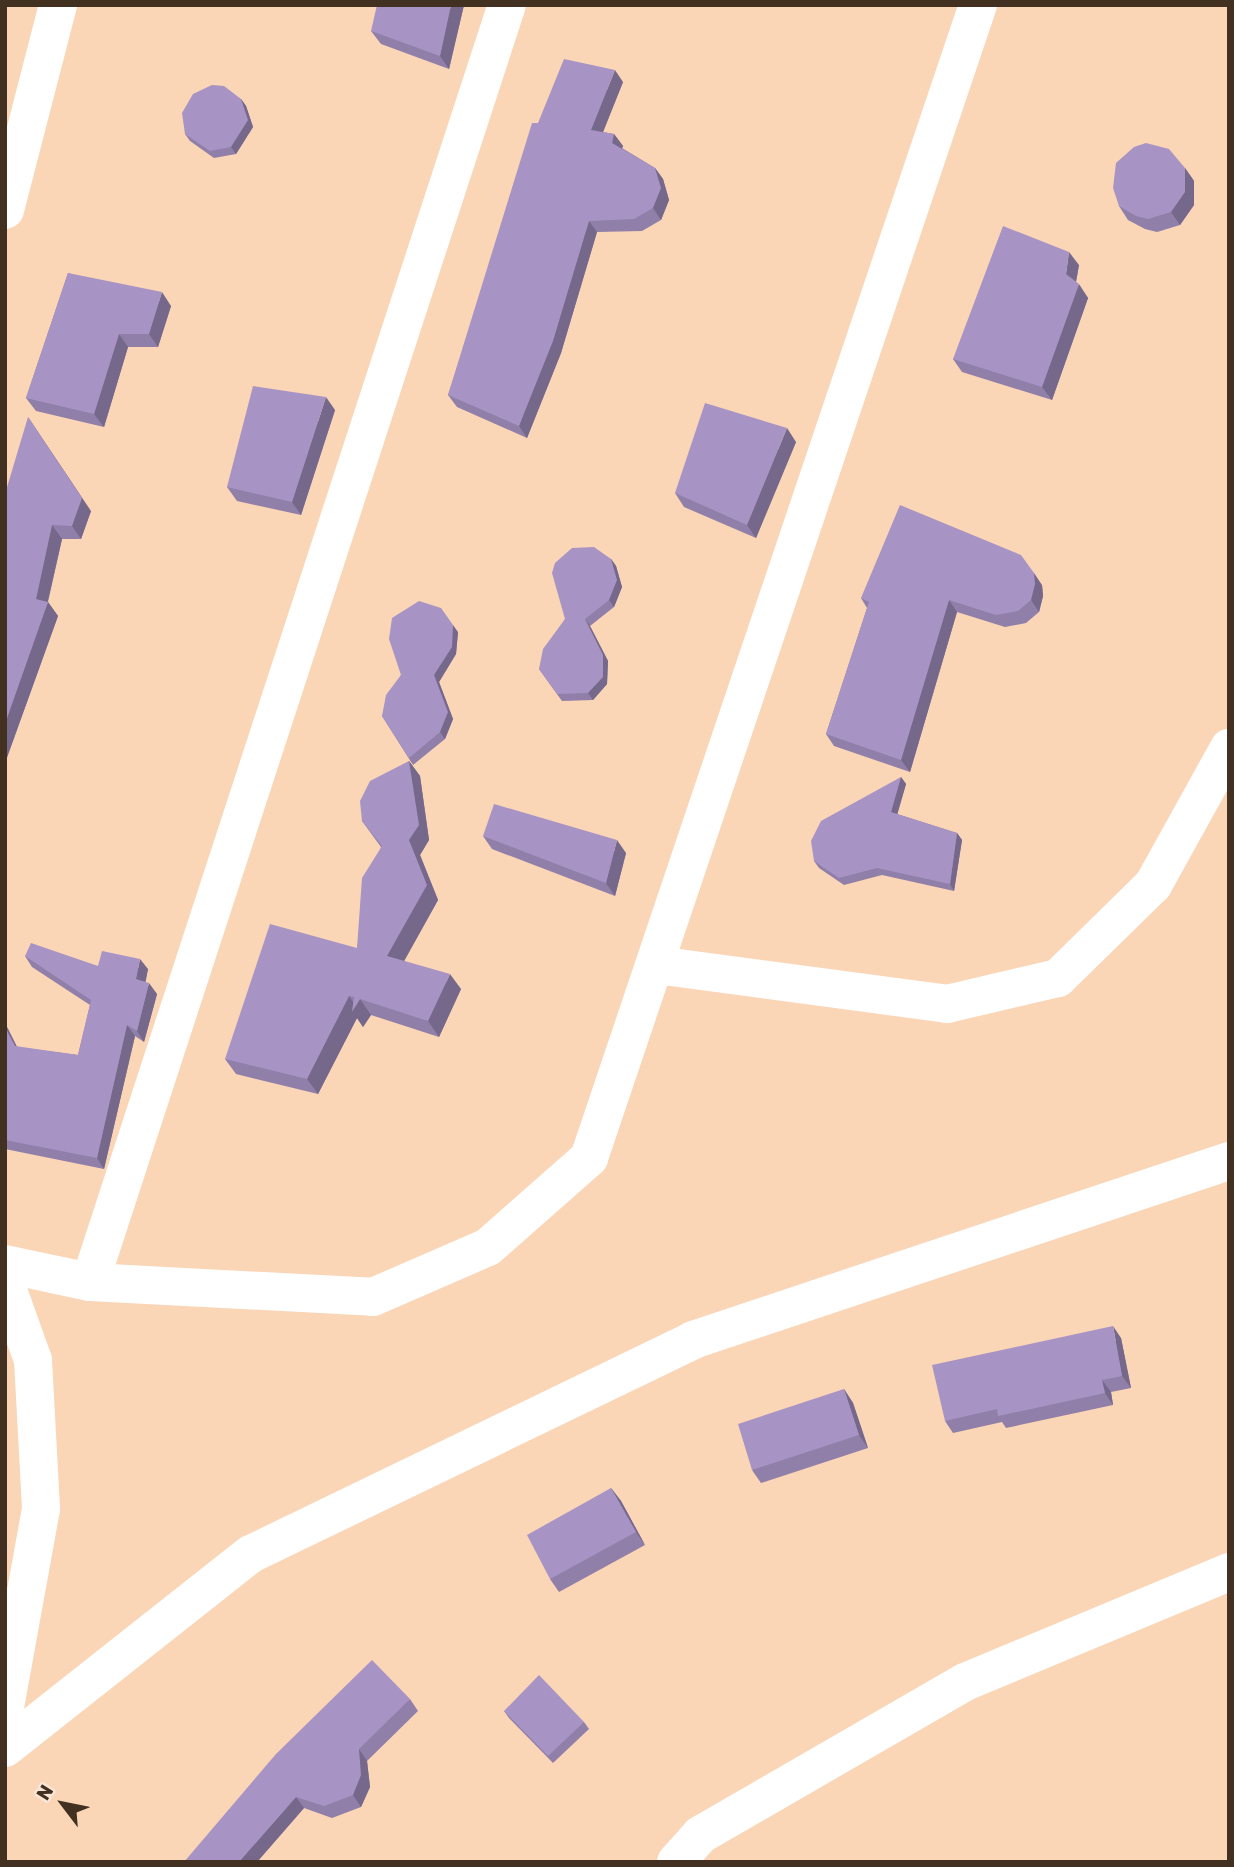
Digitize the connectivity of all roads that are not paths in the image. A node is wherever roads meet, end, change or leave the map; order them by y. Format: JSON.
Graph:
{"nodes":[{"id":1,"x":58,"y":5,"type":"edge"},
{"id":2,"x":507,"y":5,"type":"edge"},
{"id":3,"x":978,"y":5,"type":"edge"},
{"id":4,"x":5,"y":210,"type":"edge"},
{"id":5,"x":1229,"y":748,"type":"edge"},
{"id":6,"x":656,"y":965,"type":"junction"},
{"id":7,"x":1229,"y":1161,"type":"edge"},
{"id":8,"x":5,"y":1264,"type":"edge"},
{"id":9,"x":5,"y":1282,"type":"edge"},
{"id":10,"x":90,"y":1282,"type":"junction"},
{"id":11,"x":1229,"y":1572,"type":"edge"},
{"id":12,"x":5,"y":1708,"type":"edge"},
{"id":13,"x":5,"y":1748,"type":"edge"},
{"id":14,"x":676,"y":1862,"type":"edge"}],
"edges":[{"from":1,"to":4,"type":"street"},
{"from":2,"to":10,"type":"street"},
{"from":3,"to":6,"type":"street"},
{"from":5,"to":6,"type":"street"},
{"from":6,"to":10,"type":"street"},
{"from":7,"to":13,"type":"street"},
{"from":8,"to":10,"type":"street"},
{"from":9,"to":12,"type":"street"},
{"from":11,"to":14,"type":"street"}]}
